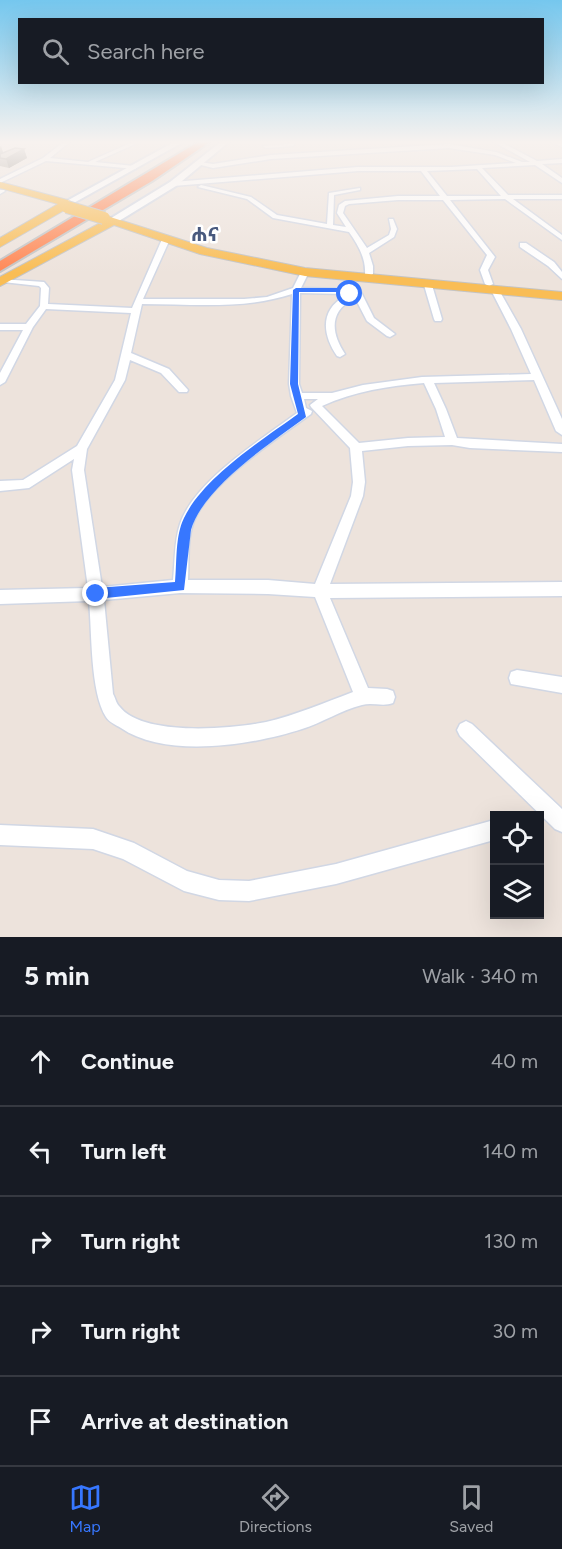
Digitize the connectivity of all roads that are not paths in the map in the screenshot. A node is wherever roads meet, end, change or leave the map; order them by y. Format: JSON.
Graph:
{"nodes":[{"id":1,"x":102,"y":185,"type":"edge"},
{"id":2,"x":122,"y":185,"type":"edge"},
{"id":3,"x":138,"y":185,"type":"edge"},
{"id":4,"x":171,"y":185,"type":"edge"},
{"id":5,"x":189,"y":185,"type":"edge"},
{"id":6,"x":434,"y":185,"type":"edge"},
{"id":7,"x":495,"y":185,"type":"edge"},
{"id":8,"x":0,"y":188,"type":"edge"},
{"id":9,"x":358,"y":189,"type":"dead end"},
{"id":10,"x":81,"y":196,"type":"junction"},
{"id":11,"x":506,"y":197,"type":"junction"},
{"id":12,"x":444,"y":198,"type":"junction"},
{"id":13,"x":561,"y":198,"type":"edge"},
{"id":14,"x":39,"y":199,"type":"junction"},
{"id":15,"x":66,"y":205,"type":"junction"},
{"id":16,"x":46,"y":215,"type":"junction"},
{"id":17,"x":110,"y":219,"type":"junction"},
{"id":18,"x":391,"y":220,"type":"dead end"},
{"id":19,"x":330,"y":227,"type":"junction"},
{"id":20,"x":133,"y":229,"type":"junction"},
{"id":21,"x":350,"y":230,"type":"junction"},
{"id":22,"x":92,"y":233,"type":"junction"},
{"id":23,"x":562,"y":238,"type":"edge"},
{"id":24,"x":166,"y":239,"type":"junction"},
{"id":25,"x":1,"y":242,"type":"edge"},
{"id":26,"x":523,"y":245,"type":"dead end"},
{"id":27,"x":364,"y":252,"type":"junction"},
{"id":28,"x":0,"y":257,"type":"edge"},
{"id":29,"x":0,"y":267,"type":"edge"},
{"id":30,"x":304,"y":272,"type":"junction"},
{"id":31,"x":369,"y":274,"type":"junction"},
{"id":32,"x":562,"y":277,"type":"edge"},
{"id":33,"x":395,"y":279,"type":"junction"},
{"id":34,"x":1,"y":281,"type":"edge"},
{"id":35,"x":428,"y":285,"type":"junction"},
{"id":36,"x":492,"y":288,"type":"junction"},
{"id":37,"x":562,"y":289,"type":"edge"},
{"id":38,"x":296,"y":290,"type":"junction"},
{"id":39,"x":347,"y":290,"type":"junction"},
{"id":40,"x":562,"y":296,"type":"edge"},
{"id":41,"x":44,"y":306,"type":"junction"},
{"id":42,"x":137,"y":306,"type":"junction"},
{"id":43,"x":438,"y":319,"type":"dead end"},
{"id":44,"x":0,"y":327,"type":"edge"},
{"id":45,"x":29,"y":327,"type":"junction"},
{"id":46,"x":390,"y":334,"type":"dead end"},
{"id":47,"x":340,"y":354,"type":"dead end"},
{"id":48,"x":127,"y":356,"type":"junction"},
{"id":49,"x":536,"y":376,"type":"junction"},
{"id":50,"x":428,"y":381,"type":"junction"},
{"id":51,"x":0,"y":382,"type":"edge"},
{"id":52,"x":183,"y":390,"type":"dead end"},
{"id":53,"x":296,"y":396,"type":"junction"},
{"id":54,"x":330,"y":396,"type":"junction"},
{"id":55,"x":315,"y":405,"type":"junction"},
{"id":56,"x":303,"y":414,"type":"junction"},
{"id":57,"x":562,"y":431,"type":"edge"},
{"id":58,"x":452,"y":441,"type":"junction"},
{"id":59,"x":356,"y":447,"type":"junction"},
{"id":60,"x":562,"y":448,"type":"edge"},
{"id":61,"x":81,"y":449,"type":"junction"},
{"id":62,"x":0,"y":486,"type":"edge"},
{"id":63,"x":180,"y":586,"type":"junction"},
{"id":64,"x":562,"y":589,"type":"edge"},
{"id":65,"x":320,"y":591,"type":"junction"},
{"id":66,"x":96,"y":594,"type":"junction"},
{"id":67,"x":0,"y":597,"type":"edge"},
{"id":68,"x":517,"y":678,"type":"dead end"},
{"id":69,"x":562,"y":685,"type":"edge"},
{"id":70,"x":363,"y":696,"type":"junction"},
{"id":71,"x":387,"y":696,"type":"dead end"},
{"id":72,"x":466,"y":730,"type":"dead end"},
{"id":73,"x":552,"y":819,"type":"edge"},
{"id":74,"x":490,"y":831,"type":"edge"},
{"id":75,"x":0,"y":835,"type":"edge"}],
"edges":[{"from":1,"to":10,"type":"street"},
{"from":2,"to":28,"type":"highway"},
{"from":3,"to":29,"type":"highway"},
{"from":4,"to":17,"type":"street"},
{"from":5,"to":19,"type":"street"},
{"from":6,"to":12,"type":"street"},
{"from":7,"to":11,"type":"street"},
{"from":8,"to":14,"type":"main road"},
{"from":9,"to":19,"type":"street"},
{"from":10,"to":14,"type":"main road"},
{"from":10,"to":15,"type":"street"},
{"from":11,"to":12,"type":"street"},
{"from":11,"to":13,"type":"street"},
{"from":11,"to":23,"type":"street"},
{"from":12,"to":21,"type":"street"},
{"from":12,"to":36,"type":"street"},
{"from":14,"to":15,"type":"main road"},
{"from":14,"to":16,"type":"main road"},
{"from":15,"to":16,"type":"main road"},
{"from":15,"to":17,"type":"main road","bridge":true},
{"from":16,"to":25,"type":"main road"},
{"from":17,"to":20,"type":"main road"},
{"from":17,"to":22,"type":"main road"},
{"from":17,"to":31,"type":"main road"},
{"from":18,"to":27,"type":"street"},
{"from":19,"to":21,"type":"street"},
{"from":20,"to":22,"type":"main road"},
{"from":20,"to":24,"type":"main road"},
{"from":21,"to":27,"type":"street"},
{"from":22,"to":34,"type":"main road"},
{"from":24,"to":30,"type":"main road"},
{"from":24,"to":42,"type":"street"},
{"from":26,"to":32,"type":"street"},
{"from":27,"to":31,"type":"street"},
{"from":30,"to":33,"type":"main road"},
{"from":30,"to":38,"type":"street"},
{"from":31,"to":33,"type":"main road"},
{"from":33,"to":35,"type":"main road"},
{"from":33,"to":36,"type":"main road"},
{"from":34,"to":41,"type":"street"},
{"from":35,"to":36,"type":"main road"},
{"from":35,"to":43,"type":"street"},
{"from":36,"to":37,"type":"main road"},
{"from":36,"to":40,"type":"main road"},
{"from":36,"to":49,"type":"street"},
{"from":38,"to":39,"type":"street"},
{"from":38,"to":42,"type":"street"},
{"from":38,"to":53,"type":"street"},
{"from":39,"to":46,"type":"street"},
{"from":39,"to":47,"type":"street"},
{"from":41,"to":42,"type":"street"},
{"from":41,"to":45,"type":"street"},
{"from":42,"to":48,"type":"street"},
{"from":44,"to":45,"type":"street"},
{"from":45,"to":51,"type":"street"},
{"from":48,"to":52,"type":"street"},
{"from":48,"to":61,"type":"street"},
{"from":49,"to":50,"type":"street"},
{"from":49,"to":57,"type":"street"},
{"from":50,"to":54,"type":"street"},
{"from":50,"to":58,"type":"street"},
{"from":53,"to":54,"type":"street"},
{"from":53,"to":56,"type":"street"},
{"from":54,"to":55,"type":"street"},
{"from":55,"to":56,"type":"street"},
{"from":55,"to":59,"type":"street"},
{"from":56,"to":63,"type":"street"},
{"from":58,"to":59,"type":"street"},
{"from":58,"to":60,"type":"street"},
{"from":59,"to":65,"type":"street"},
{"from":61,"to":62,"type":"street"},
{"from":61,"to":66,"type":"street"},
{"from":63,"to":65,"type":"street"},
{"from":63,"to":66,"type":"street"},
{"from":64,"to":65,"type":"street"},
{"from":65,"to":70,"type":"street"},
{"from":66,"to":67,"type":"street"},
{"from":66,"to":70,"type":"street"},
{"from":68,"to":69,"type":"street"},
{"from":70,"to":71,"type":"street"},
{"from":72,"to":73,"type":"street"},
{"from":74,"to":75,"type":"street"}]}
